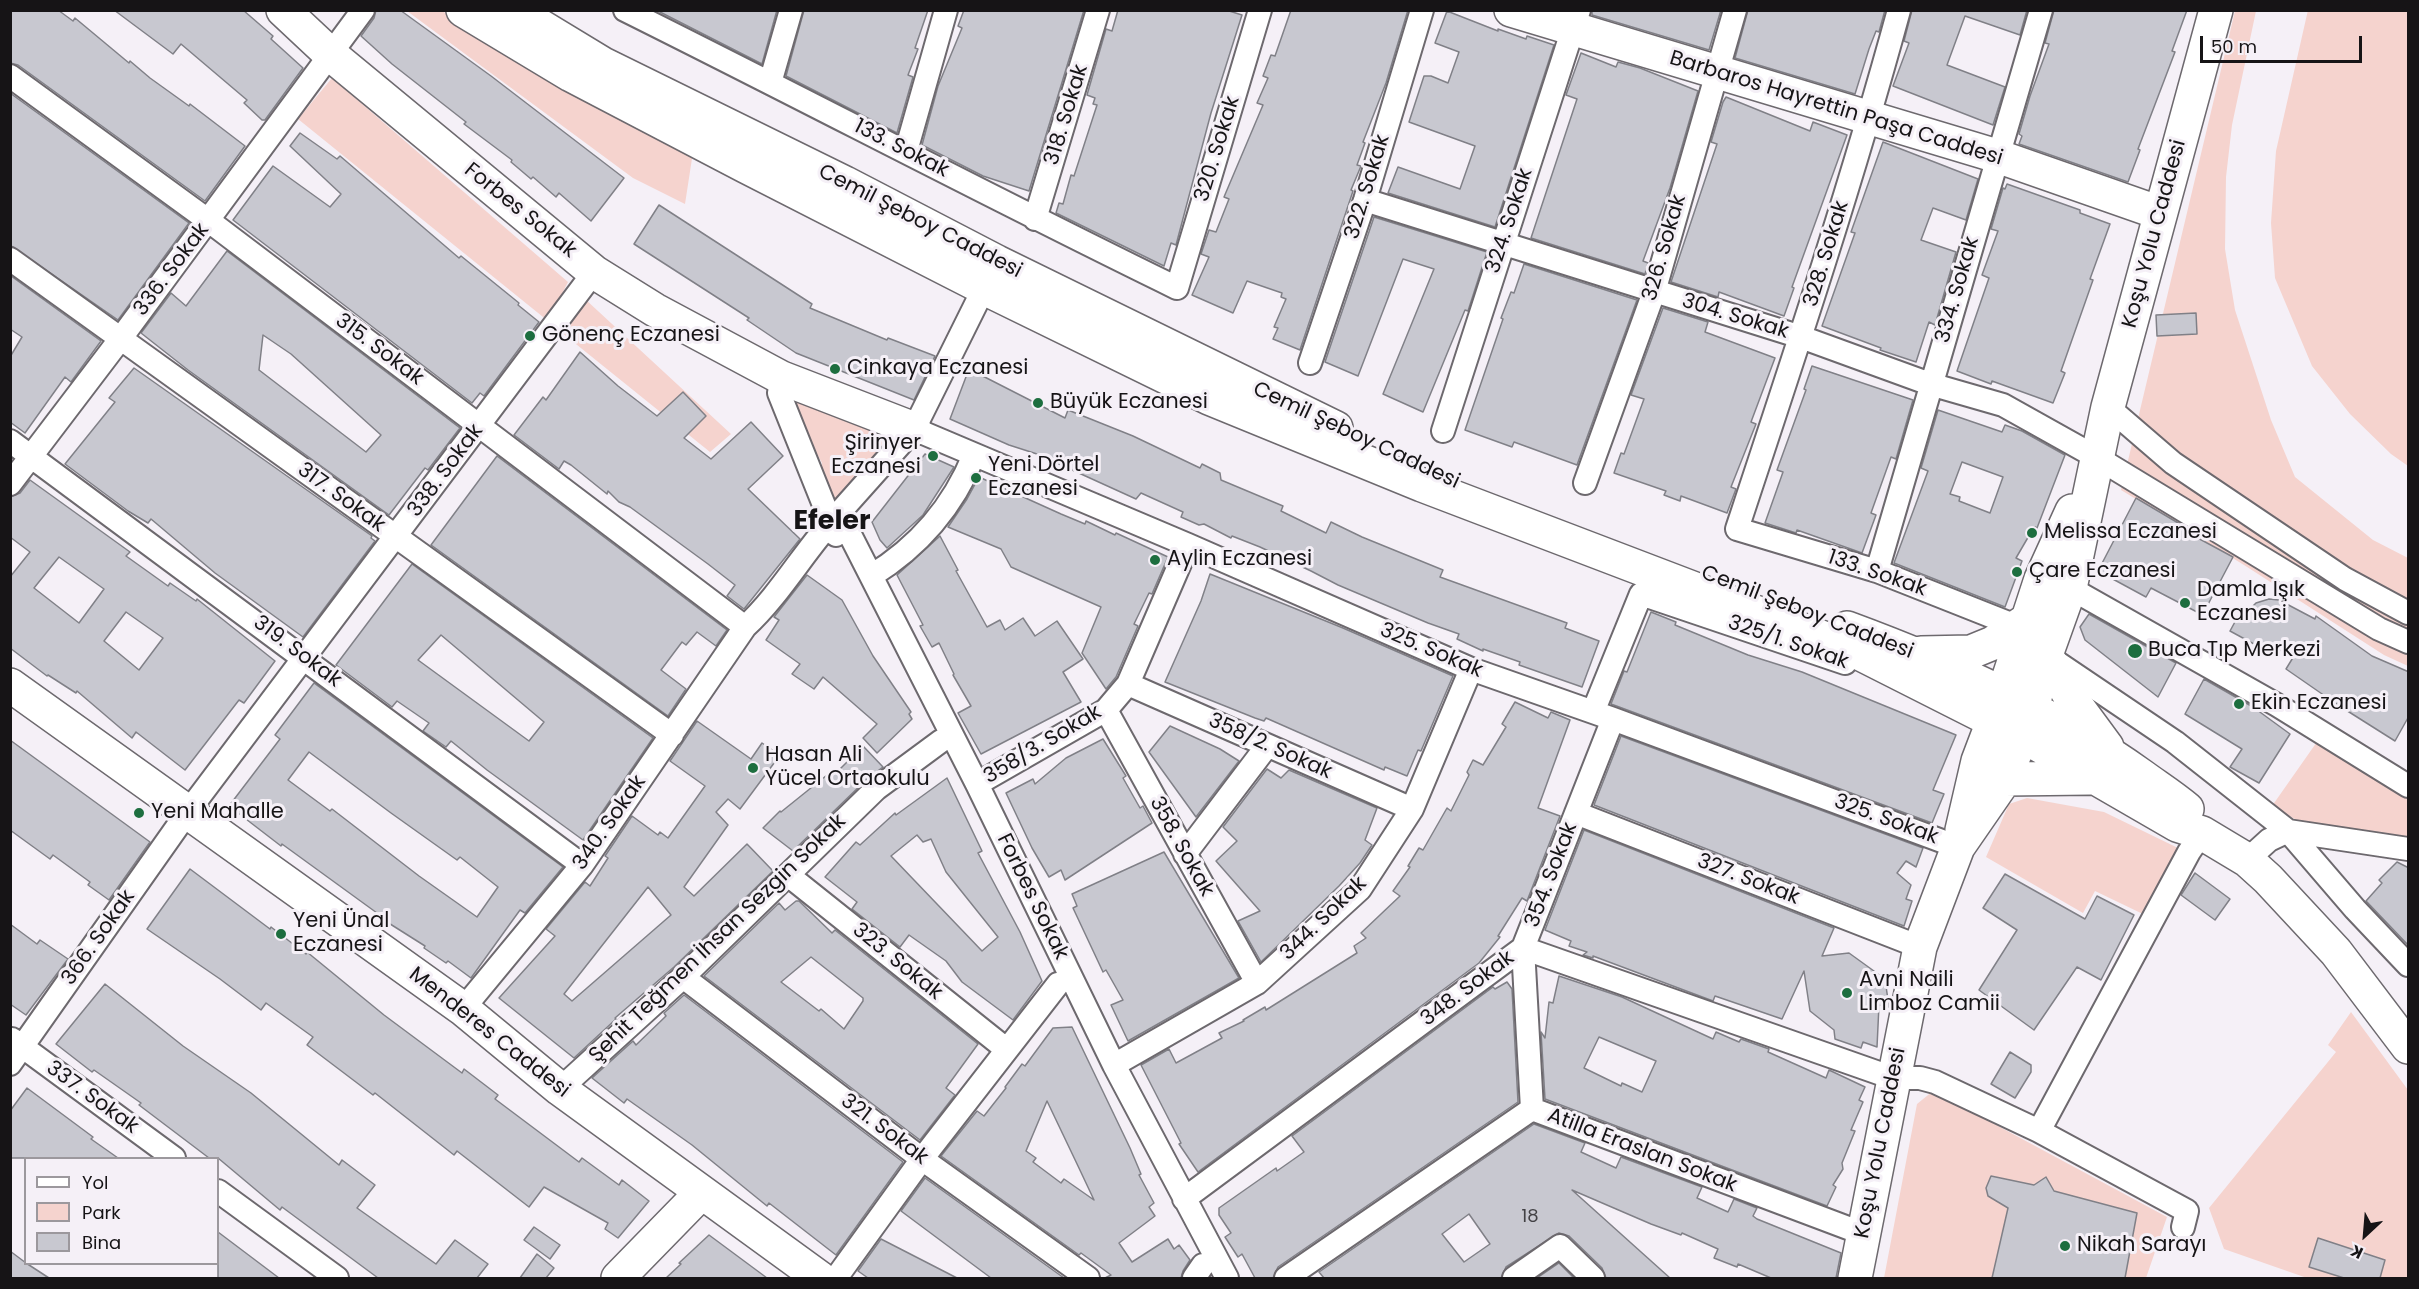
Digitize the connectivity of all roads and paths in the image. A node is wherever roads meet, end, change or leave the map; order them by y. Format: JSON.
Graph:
{"nodes":[{"id":1,"x":283,"y":10,"type":"edge"},
{"id":2,"x":309,"y":10,"type":"edge"},
{"id":3,"x":363,"y":10,"type":"edge"},
{"id":4,"x":463,"y":10,"type":"edge"},
{"id":5,"x":514,"y":10,"type":"edge"},
{"id":6,"x":791,"y":10,"type":"edge"},
{"id":7,"x":946,"y":10,"type":"edge"},
{"id":8,"x":1098,"y":10,"type":"edge"},
{"id":9,"x":1260,"y":10,"type":"edge"},
{"id":10,"x":1422,"y":10,"type":"edge"},
{"id":11,"x":1511,"y":10,"type":"edge"},
{"id":12,"x":1735,"y":10,"type":"edge"},
{"id":13,"x":1899,"y":10,"type":"edge"},
{"id":14,"x":2041,"y":10,"type":"edge"},
{"id":15,"x":2216,"y":10,"type":"edge"},
{"id":16,"x":628,"y":11,"type":"edge"},
{"id":17,"x":1576,"y":21,"type":"edge"},
{"id":18,"x":330,"y":54,"type":"junction"},
{"id":19,"x":1715,"y":73,"type":"junction"},
{"id":20,"x":10,"y":76,"type":"edge"},
{"id":21,"x":770,"y":83,"type":"junction"},
{"id":22,"x":1870,"y":117,"type":"junction"},
{"id":23,"x":906,"y":151,"type":"junction"},
{"id":24,"x":1997,"y":156,"type":"junction"},
{"id":25,"x":1365,"y":200,"type":"junction"},
{"id":26,"x":2160,"y":213,"type":"junction"},
{"id":27,"x":1035,"y":219,"type":"junction"},
{"id":28,"x":209,"y":221,"type":"junction"},
{"id":29,"x":1502,"y":244,"type":"junction"},
{"id":30,"x":10,"y":259,"type":"edge"},
{"id":31,"x":594,"y":272,"type":"junction"},
{"id":32,"x":984,"y":288,"type":"junction"},
{"id":33,"x":1177,"y":288,"type":"joint"},
{"id":34,"x":1654,"y":292,"type":"junction"},
{"id":35,"x":121,"y":338,"type":"junction"},
{"id":36,"x":1801,"y":338,"type":"junction"},
{"id":37,"x":1310,"y":363,"type":"dead end"},
{"id":38,"x":782,"y":378,"type":"junction"},
{"id":39,"x":1930,"y":384,"type":"junction"},
{"id":40,"x":2108,"y":407,"type":"junction"},
{"id":41,"x":479,"y":427,"type":"junction"},
{"id":42,"x":914,"y":429,"type":"junction"},
{"id":43,"x":1443,"y":431,"type":"dead end"},
{"id":44,"x":10,"y":441,"type":"edge"},
{"id":45,"x":974,"y":455,"type":"junction"},
{"id":46,"x":31,"y":456,"type":"junction"},
{"id":47,"x":2096,"y":457,"type":"junction"},
{"id":48,"x":1585,"y":483,"type":"dead end"},
{"id":49,"x":10,"y":484,"type":"edge"},
{"id":50,"x":835,"y":518,"type":"junction"},
{"id":51,"x":1737,"y":529,"type":"joint"},
{"id":52,"x":395,"y":537,"type":"junction"},
{"id":53,"x":1188,"y":545,"type":"junction"},
{"id":54,"x":1876,"y":571,"type":"junction"},
{"id":55,"x":871,"y":576,"type":"junction"},
{"id":56,"x":2070,"y":588,"type":"junction"},
{"id":57,"x":1641,"y":594,"type":"joint"},
{"id":58,"x":2409,"y":613,"type":"edge"},
{"id":59,"x":2023,"y":622,"type":"junction"},
{"id":60,"x":745,"y":627,"type":"junction"},
{"id":61,"x":2409,"y":642,"type":"edge"},
{"id":62,"x":1916,"y":654,"type":"junction"},
{"id":63,"x":2046,"y":655,"type":"junction"},
{"id":64,"x":304,"y":658,"type":"junction"},
{"id":65,"x":1471,"y":669,"type":"junction"},
{"id":66,"x":1128,"y":684,"type":"junction"},
{"id":67,"x":10,"y":685,"type":"edge"},
{"id":68,"x":1934,"y":693,"type":"junction"},
{"id":69,"x":1998,"y":708,"type":"junction"},
{"id":70,"x":1106,"y":710,"type":"junction"},
{"id":71,"x":1603,"y":716,"type":"junction"},
{"id":72,"x":2028,"y":723,"type":"junction"},
{"id":73,"x":672,"y":735,"type":"junction"},
{"id":74,"x":941,"y":741,"type":"junction"},
{"id":75,"x":1267,"y":746,"type":"junction"},
{"id":76,"x":2105,"y":767,"type":"junction"},
{"id":77,"x":2006,"y":779,"type":"junction"},
{"id":78,"x":977,"y":784,"type":"junction"},
{"id":79,"x":2409,"y":786,"type":"edge"},
{"id":80,"x":1412,"y":809,"type":"junction"},
{"id":81,"x":187,"y":813,"type":"junction"},
{"id":82,"x":1576,"y":813,"type":"junction"},
{"id":83,"x":2288,"y":831,"type":"junction"},
{"id":84,"x":2202,"y":833,"type":"junction"},
{"id":85,"x":1958,"y":847,"type":"junction"},
{"id":86,"x":2407,"y":850,"type":"edge"},
{"id":87,"x":1185,"y":854,"type":"junction"},
{"id":88,"x":2247,"y":860,"type":"junction"},
{"id":89,"x":582,"y":865,"type":"junction"},
{"id":90,"x":788,"y":875,"type":"junction"},
{"id":91,"x":1920,"y":947,"type":"junction"},
{"id":92,"x":1523,"y":948,"type":"junction"},
{"id":93,"x":2409,"y":965,"type":"edge"},
{"id":94,"x":684,"y":977,"type":"junction"},
{"id":95,"x":1257,"y":983,"type":"junction"},
{"id":96,"x":1059,"y":984,"type":"junction"},
{"id":97,"x":463,"y":1009,"type":"junction"},
{"id":98,"x":2409,"y":1047,"type":"edge"},
{"id":99,"x":1006,"y":1049,"type":"junction"},
{"id":100,"x":15,"y":1050,"type":"edge"},
{"id":101,"x":1114,"y":1065,"type":"junction"},
{"id":102,"x":1893,"y":1078,"type":"junction"},
{"id":103,"x":560,"y":1089,"type":"junction"},
{"id":104,"x":1532,"y":1109,"type":"junction"},
{"id":105,"x":2038,"y":1131,"type":"junction"},
{"id":106,"x":173,"y":1157,"type":"edge"},
{"id":107,"x":922,"y":1159,"type":"junction"},
{"id":108,"x":219,"y":1192,"type":"edge"},
{"id":109,"x":701,"y":1193,"type":"junction"},
{"id":110,"x":1184,"y":1199,"type":"junction"},
{"id":111,"x":2183,"y":1227,"type":"dead end"},
{"id":112,"x":1864,"y":1234,"type":"junction"},
{"id":113,"x":1202,"y":1274,"type":"edge"},
{"id":114,"x":337,"y":1278,"type":"edge"},
{"id":115,"x":618,"y":1278,"type":"edge"},
{"id":116,"x":820,"y":1278,"type":"edge"},
{"id":117,"x":836,"y":1278,"type":"edge"},
{"id":118,"x":1088,"y":1278,"type":"edge"},
{"id":119,"x":1227,"y":1278,"type":"edge"},
{"id":120,"x":1286,"y":1278,"type":"edge"},
{"id":121,"x":1514,"y":1278,"type":"edge"},
{"id":122,"x":1593,"y":1278,"type":"edge"},
{"id":123,"x":1855,"y":1278,"type":"edge"}],
"edges":[{"from":1,"to":18,"type":"main road","name":"Forbes Sokak"},
{"from":2,"to":18,"type":"main road"},
{"from":3,"to":18,"type":"street","name":"336. Sokak"},
{"from":4,"to":32,"type":"main road","name":"Cemil Şeboy Caddesi"},
{"from":5,"to":62,"type":"main road","name":"Cemil Şeboy Caddesi"},
{"from":6,"to":21,"type":"street"},
{"from":7,"to":23,"type":"street"},
{"from":8,"to":27,"type":"street","name":"318. Sokak"},
{"from":9,"to":33,"type":"street","name":"320. Sokak"},
{"from":10,"to":25,"type":"street","name":"322. Sokak"},
{"from":11,"to":17,"type":"main road","name":"Barbaros Hayrettin Paşa Caddesi"},
{"from":12,"to":19,"type":"street","name":"326. Sokak"},
{"from":13,"to":22,"type":"street","name":"328. Sokak"},
{"from":14,"to":24,"type":"street","name":"334. Sokak"},
{"from":15,"to":26,"type":"main road","name":"Koşu Yolu Caddesi"},
{"from":16,"to":21,"type":"street","name":"133. Sokak"},
{"from":17,"to":19,"type":"main road","name":"Barbaros Hayrettin Paşa Caddesi"},
{"from":17,"to":29,"type":"street","name":"324. Sokak"},
{"from":18,"to":28,"type":"street","name":"336. Sokak"},
{"from":18,"to":31,"type":"main road","name":"Forbes Sokak"},
{"from":19,"to":22,"type":"main road","name":"Barbaros Hayrettin Paşa Caddesi"},
{"from":19,"to":34,"type":"street","name":"326. Sokak"},
{"from":20,"to":28,"type":"street","name":"315. Sokak"},
{"from":21,"to":23,"type":"street","name":"133. Sokak"},
{"from":22,"to":24,"type":"main road","name":"Barbaros Hayrettin Paşa Caddesi"},
{"from":22,"to":36,"type":"street","name":"328. Sokak"},
{"from":23,"to":27,"type":"street","name":"133. Sokak"},
{"from":24,"to":26,"type":"main road","name":"Barbaros Hayrettin Paşa Caddesi"},
{"from":24,"to":39,"type":"street","name":"334. Sokak"},
{"from":25,"to":29,"type":"street","name":"304. Sokak"},
{"from":25,"to":37,"type":"street","name":"322. Sokak"},
{"from":26,"to":40,"type":"main road","name":"Koşu Yolu Caddesi"},
{"from":27,"to":33,"type":"street","name":"133. Sokak"},
{"from":28,"to":35,"type":"street","name":"336. Sokak"},
{"from":28,"to":41,"type":"street","name":"315. Sokak"},
{"from":29,"to":34,"type":"street","name":"304. Sokak"},
{"from":29,"to":43,"type":"street","name":"324. Sokak"},
{"from":30,"to":35,"type":"street","name":"317. Sokak"},
{"from":31,"to":38,"type":"main road","name":"Forbes Sokak"},
{"from":31,"to":41,"type":"street","name":"338. Sokak"},
{"from":32,"to":42,"type":"street"},
{"from":32,"to":68,"type":"main road","name":"Cemil Şeboy Caddesi"},
{"from":34,"to":36,"type":"street","name":"304. Sokak"},
{"from":34,"to":48,"type":"street","name":"326. Sokak"},
{"from":35,"to":46,"type":"street","name":"336. Sokak"},
{"from":35,"to":52,"type":"street","name":"317. Sokak"},
{"from":36,"to":39,"type":"street","name":"304. Sokak"},
{"from":36,"to":51,"type":"street","name":"328. Sokak"},
{"from":38,"to":42,"type":"main road","name":"Forbes Sokak"},
{"from":38,"to":50,"type":"street","name":"Forbes Sokak"},
{"from":39,"to":47,"type":"street","name":"304. Sokak"},
{"from":39,"to":54,"type":"street","name":"334. Sokak"},
{"from":40,"to":47,"type":"main road","name":"Koşu Yolu Caddesi"},
{"from":40,"to":58,"type":"street"},
{"from":41,"to":52,"type":"street","name":"338. Sokak"},
{"from":41,"to":60,"type":"street","name":"315. Sokak"},
{"from":42,"to":45,"type":"street","name":"325. Sokak"},
{"from":42,"to":50,"type":"street"},
{"from":44,"to":46,"type":"street","name":"319. Sokak"},
{"from":45,"to":53,"type":"street","name":"325. Sokak"},
{"from":45,"to":55,"type":"street"},
{"from":46,"to":49,"type":"street","name":"336. Sokak"},
{"from":46,"to":64,"type":"street","name":"319. Sokak"},
{"from":47,"to":56,"type":"main road","name":"Koşu Yolu Caddesi"},
{"from":47,"to":59,"type":"main road","name":"Koşu Yolu Caddesi"},
{"from":47,"to":61,"type":"street","name":"304. Sokak"},
{"from":50,"to":55,"type":"street","name":"Forbes Sokak"},
{"from":50,"to":60,"type":"street"},
{"from":50,"to":74,"type":"street","name":"Forbes Sokak"},
{"from":51,"to":54,"type":"street","name":"133. Sokak"},
{"from":52,"to":64,"type":"street","name":"338. Sokak"},
{"from":52,"to":73,"type":"street","name":"317. Sokak"},
{"from":53,"to":65,"type":"street","name":"325. Sokak"},
{"from":53,"to":66,"type":"street","name":"358/3. Sokak"},
{"from":54,"to":59,"type":"street","name":"133. Sokak"},
{"from":55,"to":78,"type":"street","name":"Forbes Sokak"},
{"from":56,"to":63,"type":"main road","name":"Koşu Yolu Caddesi"},
{"from":56,"to":79,"type":"street"},
{"from":57,"to":68,"type":"street","name":"325/1. Sokak"},
{"from":57,"to":71,"type":"street","name":"354. Sokak"},
{"from":59,"to":62,"type":"main road"},
{"from":59,"to":69,"type":"main road","name":"Koşu Yolu Caddesi"},
{"from":60,"to":73,"type":"street","name":"340. Sokak"},
{"from":62,"to":69,"type":"main road","name":"Cemil Şeboy Caddesi"},
{"from":63,"to":72,"type":"main road","name":"Koşu Yolu Caddesi"},
{"from":63,"to":76,"type":"main road"},
{"from":63,"to":83,"type":"street"},
{"from":64,"to":81,"type":"street","name":"338. Sokak"},
{"from":64,"to":89,"type":"street","name":"319. Sokak"},
{"from":65,"to":71,"type":"street","name":"325. Sokak"},
{"from":65,"to":80,"type":"street","name":"344. Sokak"},
{"from":66,"to":70,"type":"street","name":"358/3. Sokak"},
{"from":66,"to":75,"type":"street","name":"358/2. Sokak"},
{"from":67,"to":81,"type":"main road","name":"Menderes Caddesi"},
{"from":68,"to":69,"type":"main road","name":"Cemil Şeboy Caddesi"},
{"from":69,"to":72,"type":"main road"},
{"from":69,"to":85,"type":"main road","name":"Koşu Yolu Caddesi"},
{"from":70,"to":78,"type":"street","name":"358/3. Sokak"},
{"from":70,"to":87,"type":"street","name":"358. Sokak"},
{"from":71,"to":82,"type":"street","name":"354. Sokak"},
{"from":71,"to":85,"type":"street","name":"325. Sokak"},
{"from":72,"to":76,"type":"main road"},
{"from":72,"to":77,"type":"main road","name":"Koşu Yolu Caddesi"},
{"from":73,"to":89,"type":"street","name":"340. Sokak"},
{"from":74,"to":90,"type":"street","name":"Şehit Teğmen İhsan Sezgin Sokak"},
{"from":74,"to":96,"type":"street","name":"Forbes Sokak"},
{"from":75,"to":80,"type":"street","name":"358/2. Sokak"},
{"from":75,"to":87,"type":"street"},
{"from":76,"to":77,"type":"main road"},
{"from":76,"to":84,"type":"main road"},
{"from":77,"to":85,"type":"main road","name":"Koşu Yolu Caddesi"},
{"from":78,"to":101,"type":"street","name":"Forbes Sokak"},
{"from":80,"to":95,"type":"street","name":"344. Sokak"},
{"from":81,"to":97,"type":"main road","name":"Menderes Caddesi"},
{"from":81,"to":100,"type":"street","name":"366. Sokak"},
{"from":82,"to":91,"type":"street","name":"327. Sokak"},
{"from":82,"to":92,"type":"street","name":"354. Sokak"},
{"from":83,"to":86,"type":"street"},
{"from":83,"to":88,"type":"street"},
{"from":83,"to":93,"type":"street"},
{"from":84,"to":88,"type":"main road"},
{"from":84,"to":105,"type":"street"},
{"from":85,"to":91,"type":"main road","name":"Koşu Yolu Caddesi"},
{"from":87,"to":95,"type":"street","name":"358. Sokak"},
{"from":88,"to":98,"type":"main road"},
{"from":89,"to":97,"type":"street","name":"340. Sokak"},
{"from":90,"to":94,"type":"street","name":"Şehit Teğmen İhsan Sezgin Sokak"},
{"from":90,"to":99,"type":"street","name":"323. Sokak"},
{"from":91,"to":102,"type":"main road","name":"Koşu Yolu Caddesi"},
{"from":92,"to":102,"type":"street","name":"348. Sokak"},
{"from":92,"to":104,"type":"street","name":"354. Sokak"},
{"from":92,"to":110,"type":"street","name":"348. Sokak"},
{"from":94,"to":103,"type":"street","name":"Şehit Teğmen İhsan Sezgin Sokak"},
{"from":94,"to":107,"type":"street","name":"321. Sokak"},
{"from":95,"to":101,"type":"street","name":"344. Sokak"},
{"from":96,"to":99,"type":"street"},
{"from":96,"to":113,"type":"street","name":"Forbes Sokak"},
{"from":97,"to":103,"type":"main road","name":"Menderes Caddesi"},
{"from":99,"to":107,"type":"street"},
{"from":100,"to":106,"type":"street","name":"337. Sokak"},
{"from":101,"to":110,"type":"street","name":"Forbes Sokak"},
{"from":102,"to":105,"type":"street","name":"348. Sokak"},
{"from":102,"to":112,"type":"main road","name":"Koşu Yolu Caddesi"},
{"from":103,"to":109,"type":"main road","name":"Menderes Caddesi"},
{"from":104,"to":112,"type":"street","name":"Atilla Eraslan Sokak"},
{"from":104,"to":120,"type":"street","name":"Atilla Eraslan Sokak"},
{"from":105,"to":111,"type":"street","name":"348. Sokak"},
{"from":107,"to":117,"type":"street"},
{"from":107,"to":118,"type":"street","name":"321. Sokak"},
{"from":108,"to":114,"type":"street"},
{"from":109,"to":115,"type":"main road"},
{"from":109,"to":116,"type":"main road","name":"Menderes Caddesi"},
{"from":110,"to":119,"type":"street","name":"Forbes Sokak"},
{"from":112,"to":123,"type":"main road","name":"Koşu Yolu Caddesi"},
{"from":121,"to":122,"type":"street"}]}
